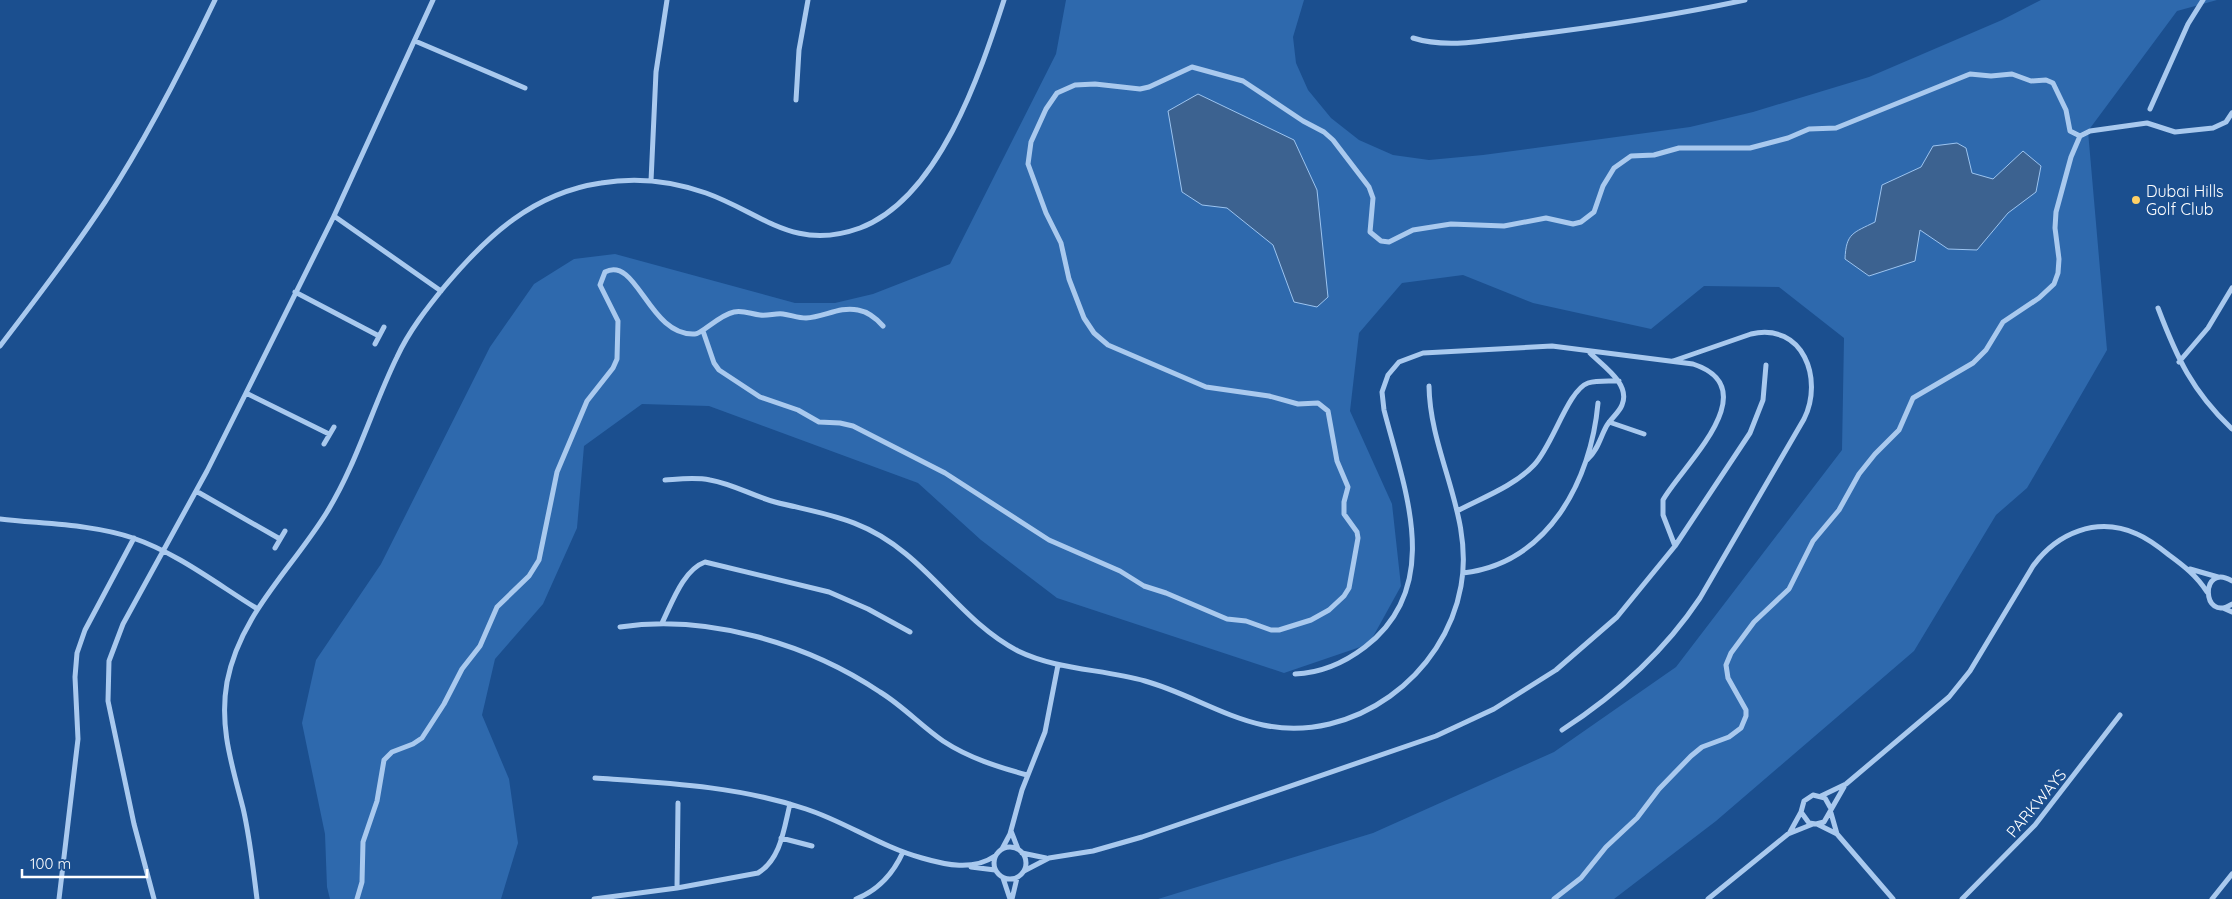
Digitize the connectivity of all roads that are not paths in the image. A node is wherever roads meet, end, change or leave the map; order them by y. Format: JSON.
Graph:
{"nodes":[{"id":1,"x":216,"y":0,"type":"edge"},
{"id":2,"x":434,"y":0,"type":"edge"},
{"id":3,"x":667,"y":0,"type":"edge"},
{"id":4,"x":808,"y":0,"type":"edge"},
{"id":5,"x":1004,"y":0,"type":"edge"},
{"id":6,"x":1744,"y":0,"type":"edge"},
{"id":7,"x":2203,"y":0,"type":"edge"},
{"id":8,"x":1413,"y":38,"type":"dead end"},
{"id":9,"x":415,"y":41,"type":"junction"},
{"id":10,"x":525,"y":88,"type":"dead end"},
{"id":11,"x":796,"y":100,"type":"dead end"},
{"id":12,"x":2150,"y":109,"type":"dead end"},
{"id":13,"x":2232,"y":113,"type":"edge"},
{"id":14,"x":2080,"y":136,"type":"junction"},
{"id":15,"x":651,"y":181,"type":"junction"},
{"id":16,"x":334,"y":216,"type":"junction"},
{"id":17,"x":2232,"y":288,"type":"edge"},
{"id":18,"x":441,"y":291,"type":"junction"},
{"id":19,"x":295,"y":292,"type":"junction"},
{"id":20,"x":2158,"y":308,"type":"dead end"},
{"id":21,"x":883,"y":326,"type":"dead end"},
{"id":22,"x":384,"y":327,"type":"dead end"},
{"id":23,"x":703,"y":331,"type":"junction"},
{"id":24,"x":380,"y":336,"type":"junction"},
{"id":25,"x":375,"y":344,"type":"dead end"},
{"id":26,"x":0,"y":346,"type":"edge"},
{"id":27,"x":1589,"y":352,"type":"junction"},
{"id":28,"x":1670,"y":361,"type":"junction"},
{"id":29,"x":2179,"y":362,"type":"junction"},
{"id":30,"x":1766,"y":365,"type":"dead end"},
{"id":31,"x":1619,"y":381,"type":"junction"},
{"id":32,"x":1429,"y":386,"type":"dead end"},
{"id":33,"x":246,"y":393,"type":"junction"},
{"id":34,"x":1598,"y":403,"type":"dead end"},
{"id":35,"x":1609,"y":422,"type":"junction"},
{"id":36,"x":334,"y":426,"type":"dead end"},
{"id":37,"x":2232,"y":429,"type":"edge"},
{"id":38,"x":329,"y":434,"type":"junction"},
{"id":39,"x":1644,"y":434,"type":"dead end"},
{"id":40,"x":324,"y":444,"type":"dead end"},
{"id":41,"x":1587,"y":460,"type":"junction"},
{"id":42,"x":665,"y":480,"type":"dead end"},
{"id":43,"x":196,"y":491,"type":"junction"},
{"id":44,"x":1459,"y":510,"type":"junction"},
{"id":45,"x":0,"y":519,"type":"edge"},
{"id":46,"x":285,"y":531,"type":"dead end"},
{"id":47,"x":134,"y":538,"type":"junction"},
{"id":48,"x":280,"y":539,"type":"junction"},
{"id":49,"x":1675,"y":546,"type":"junction"},
{"id":50,"x":275,"y":548,"type":"dead end"},
{"id":51,"x":163,"y":552,"type":"junction"},
{"id":52,"x":2188,"y":568,"type":"junction"},
{"id":53,"x":1463,"y":574,"type":"junction"},
{"id":54,"x":2219,"y":578,"type":"junction"},
{"id":55,"x":2231,"y":580,"type":"edge"},
{"id":56,"x":2207,"y":592,"type":"junction"},
{"id":57,"x":2232,"y":604,"type":"edge"},
{"id":58,"x":256,"y":608,"type":"junction"},
{"id":59,"x":2223,"y":608,"type":"junction"},
{"id":60,"x":2232,"y":612,"type":"edge"},
{"id":61,"x":662,"y":623,"type":"junction"},
{"id":62,"x":620,"y":627,"type":"dead end"},
{"id":63,"x":910,"y":632,"type":"dead end"},
{"id":64,"x":1058,"y":665,"type":"junction"},
{"id":65,"x":1296,"y":674,"type":"dead end"},
{"id":66,"x":2120,"y":715,"type":"dead end"},
{"id":67,"x":1562,"y":730,"type":"dead end"},
{"id":68,"x":1028,"y":775,"type":"junction"},
{"id":69,"x":595,"y":778,"type":"dead end"},
{"id":70,"x":1846,"y":784,"type":"junction"},
{"id":71,"x":1821,"y":796,"type":"junction"},
{"id":72,"x":678,"y":803,"type":"dead end"},
{"id":73,"x":790,"y":804,"type":"junction"},
{"id":74,"x":1830,"y":809,"type":"junction"},
{"id":75,"x":1801,"y":812,"type":"junction"},
{"id":76,"x":1814,"y":824,"type":"junction"},
{"id":77,"x":1011,"y":830,"type":"junction"},
{"id":78,"x":1788,"y":834,"type":"junction"},
{"id":79,"x":1837,"y":834,"type":"junction"},
{"id":80,"x":781,"y":838,"type":"junction"},
{"id":81,"x":812,"y":846,"type":"dead end"},
{"id":82,"x":1002,"y":849,"type":"junction"},
{"id":83,"x":1020,"y":851,"type":"junction"},
{"id":84,"x":903,"y":852,"type":"junction"},
{"id":85,"x":995,"y":856,"type":"junction"},
{"id":86,"x":1049,"y":858,"type":"junction"},
{"id":87,"x":968,"y":866,"type":"junction"},
{"id":88,"x":995,"y":870,"type":"junction"},
{"id":89,"x":1024,"y":870,"type":"junction"},
{"id":90,"x":2232,"y":874,"type":"edge"},
{"id":91,"x":1003,"y":878,"type":"junction"},
{"id":92,"x":1018,"y":878,"type":"junction"},
{"id":93,"x":677,"y":888,"type":"junction"},
{"id":94,"x":59,"y":899,"type":"edge"},
{"id":95,"x":154,"y":899,"type":"edge"},
{"id":96,"x":257,"y":899,"type":"edge"},
{"id":97,"x":357,"y":899,"type":"edge"},
{"id":98,"x":594,"y":899,"type":"edge"},
{"id":99,"x":856,"y":899,"type":"edge"},
{"id":100,"x":1011,"y":899,"type":"edge"},
{"id":101,"x":1554,"y":899,"type":"edge"},
{"id":102,"x":1708,"y":899,"type":"edge"},
{"id":103,"x":1893,"y":899,"type":"edge"},
{"id":104,"x":1962,"y":899,"type":"edge"},
{"id":105,"x":2212,"y":899,"type":"edge"}],
"edges":[{"from":1,"to":26,"type":"street"},
{"from":2,"to":9,"type":"street"},
{"from":3,"to":15,"type":"street"},
{"from":4,"to":11,"type":"street"},
{"from":5,"to":15,"type":"street"},
{"from":6,"to":8,"type":"street"},
{"from":7,"to":12,"type":"street"},
{"from":9,"to":10,"type":"street"},
{"from":9,"to":16,"type":"street"},
{"from":13,"to":14,"type":"street"},
{"from":14,"to":23,"type":"street"},
{"from":14,"to":101,"type":"street"},
{"from":15,"to":18,"type":"street"},
{"from":16,"to":18,"type":"street"},
{"from":16,"to":19,"type":"street"},
{"from":17,"to":29,"type":"street"},
{"from":18,"to":58,"type":"street"},
{"from":19,"to":24,"type":"street"},
{"from":19,"to":33,"type":"street"},
{"from":20,"to":29,"type":"street"},
{"from":21,"to":23,"type":"street"},
{"from":22,"to":24,"type":"street"},
{"from":23,"to":97,"type":"street"},
{"from":24,"to":25,"type":"street"},
{"from":27,"to":28,"type":"street"},
{"from":27,"to":31,"type":"street"},
{"from":27,"to":65,"type":"street"},
{"from":28,"to":49,"type":"street"},
{"from":28,"to":67,"type":"street"},
{"from":29,"to":37,"type":"street"},
{"from":30,"to":49,"type":"street"},
{"from":31,"to":35,"type":"street"},
{"from":31,"to":44,"type":"street"},
{"from":32,"to":44,"type":"street"},
{"from":33,"to":38,"type":"street"},
{"from":33,"to":43,"type":"street"},
{"from":34,"to":41,"type":"street"},
{"from":35,"to":39,"type":"street"},
{"from":35,"to":41,"type":"street"},
{"from":36,"to":38,"type":"street"},
{"from":38,"to":40,"type":"street"},
{"from":41,"to":53,"type":"street"},
{"from":42,"to":64,"type":"street"},
{"from":43,"to":48,"type":"street"},
{"from":43,"to":51,"type":"street"},
{"from":44,"to":53,"type":"street"},
{"from":45,"to":47,"type":"street"},
{"from":46,"to":48,"type":"street"},
{"from":47,"to":51,"type":"street"},
{"from":47,"to":94,"type":"street"},
{"from":48,"to":50,"type":"street"},
{"from":49,"to":86,"type":"street"},
{"from":51,"to":58,"type":"street"},
{"from":51,"to":95,"type":"street"},
{"from":52,"to":54,"type":"street"},
{"from":52,"to":56,"type":"street"},
{"from":52,"to":70,"type":"street"},
{"from":53,"to":64,"type":"street"},
{"from":54,"to":55,"type":"street"},
{"from":54,"to":56,"type":"street"},
{"from":56,"to":59,"type":"street"},
{"from":57,"to":59,"type":"street"},
{"from":58,"to":96,"type":"street"},
{"from":59,"to":60,"type":"street"},
{"from":61,"to":62,"type":"street"},
{"from":61,"to":63,"type":"street"},
{"from":61,"to":68,"type":"street"},
{"from":64,"to":68,"type":"street"},
{"from":66,"to":104,"type":"street","name":"PARKWAYS"},
{"from":68,"to":77,"type":"street"},
{"from":69,"to":73,"type":"street"},
{"from":70,"to":71,"type":"street"},
{"from":70,"to":74,"type":"street"},
{"from":71,"to":74,"type":"street"},
{"from":71,"to":75,"type":"street"},
{"from":72,"to":93,"type":"street"},
{"from":73,"to":80,"type":"street"},
{"from":73,"to":84,"type":"street"},
{"from":74,"to":76,"type":"street"},
{"from":74,"to":79,"type":"street"},
{"from":75,"to":76,"type":"street"},
{"from":75,"to":78,"type":"street"},
{"from":76,"to":78,"type":"street"},
{"from":76,"to":79,"type":"street"},
{"from":77,"to":82,"type":"street"},
{"from":77,"to":83,"type":"street"},
{"from":78,"to":102,"type":"street"},
{"from":79,"to":103,"type":"street"},
{"from":80,"to":81,"type":"street"},
{"from":80,"to":93,"type":"street"},
{"from":82,"to":83,"type":"street"},
{"from":82,"to":85,"type":"street"},
{"from":83,"to":86,"type":"street"},
{"from":83,"to":89,"type":"street"},
{"from":84,"to":87,"type":"street"},
{"from":84,"to":99,"type":"street"},
{"from":85,"to":87,"type":"street"},
{"from":85,"to":88,"type":"street"},
{"from":86,"to":89,"type":"street"},
{"from":87,"to":88,"type":"street"},
{"from":88,"to":91,"type":"street"},
{"from":89,"to":92,"type":"street"},
{"from":90,"to":105,"type":"street"},
{"from":91,"to":92,"type":"street"},
{"from":91,"to":100,"type":"street"},
{"from":92,"to":100,"type":"street"},
{"from":93,"to":98,"type":"street"}]}
